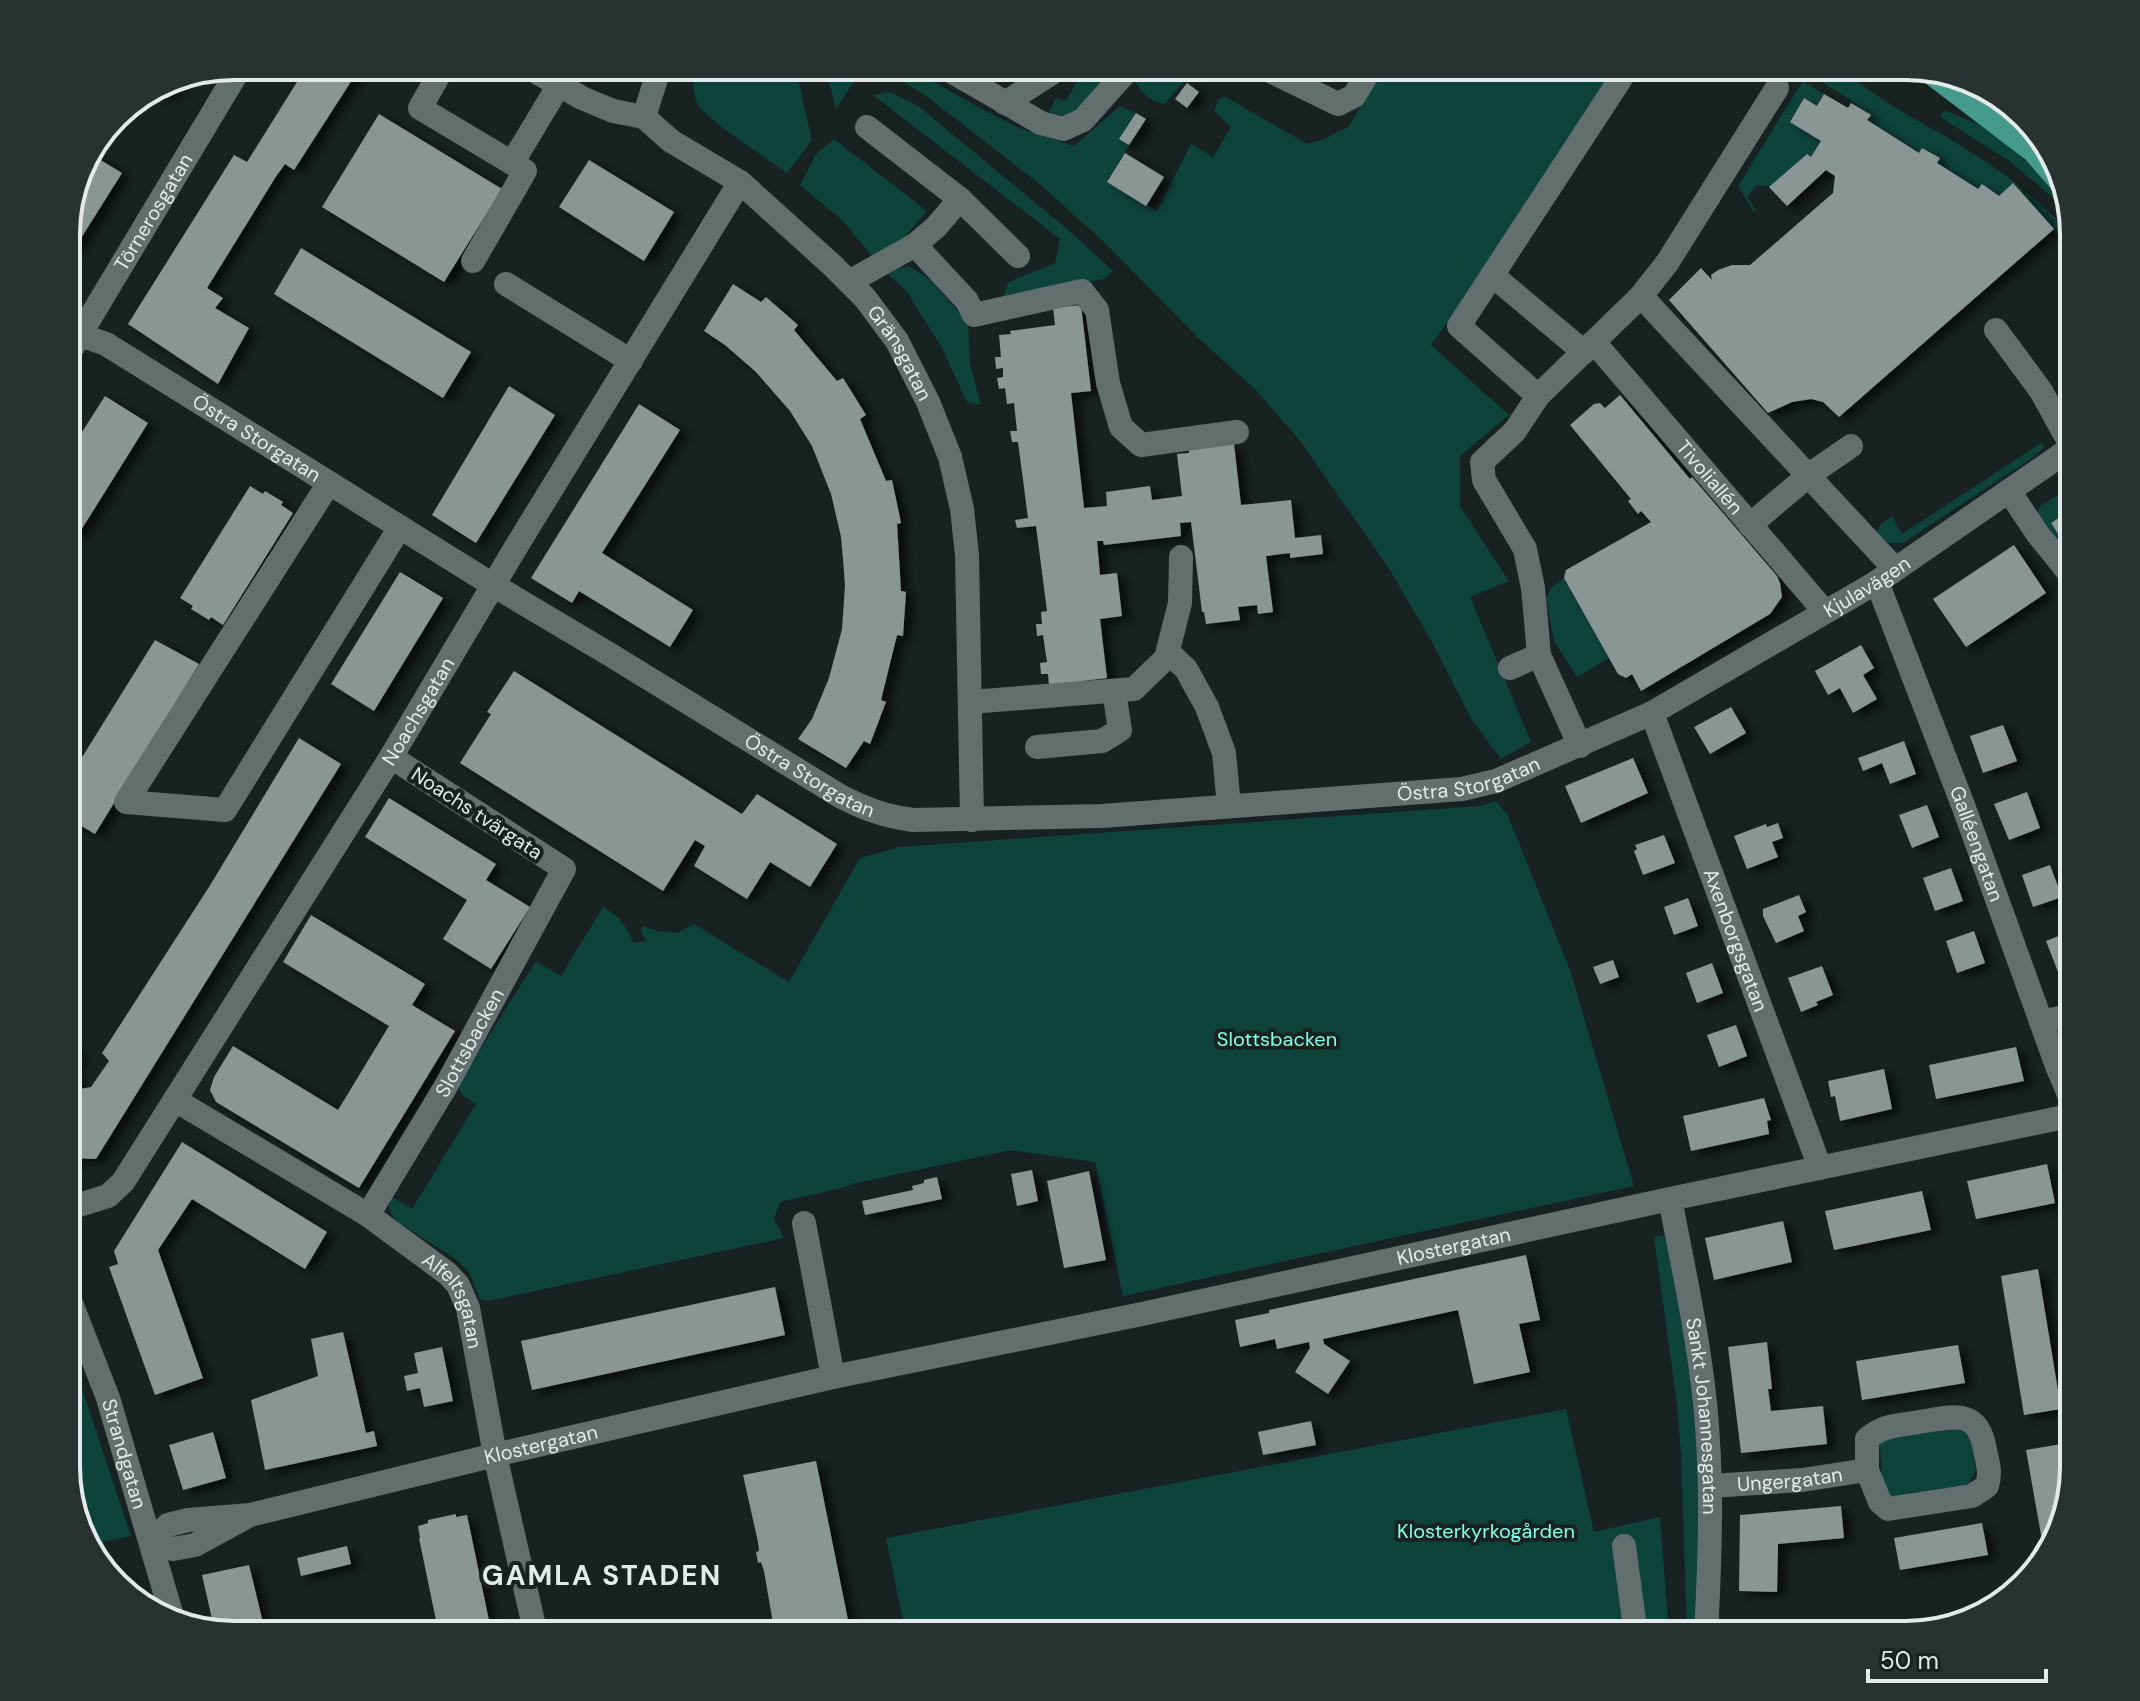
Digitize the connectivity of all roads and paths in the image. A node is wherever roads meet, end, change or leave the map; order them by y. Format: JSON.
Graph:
{"nodes":[{"id":1,"x":232,"y":80,"type":"edge"},
{"id":2,"x":436,"y":80,"type":"edge"},
{"id":3,"x":550,"y":80,"type":"edge"},
{"id":4,"x":656,"y":80,"type":"edge"},
{"id":5,"x":966,"y":80,"type":"edge"},
{"id":6,"x":1041,"y":80,"type":"edge"},
{"id":7,"x":1119,"y":80,"type":"edge"},
{"id":8,"x":1289,"y":80,"type":"edge"},
{"id":9,"x":1364,"y":80,"type":"edge"},
{"id":10,"x":1620,"y":80,"type":"edge"},
{"id":11,"x":559,"y":85,"type":"junction"},
{"id":12,"x":1948,"y":86,"type":"edge"},
{"id":13,"x":1777,"y":88,"type":"dead end"},
{"id":14,"x":1969,"y":94,"type":"edge"},
{"id":15,"x":1005,"y":103,"type":"junction"},
{"id":16,"x":1995,"y":108,"type":"edge"},
{"id":17,"x":644,"y":117,"type":"junction"},
{"id":18,"x":867,"y":127,"type":"dead end"},
{"id":19,"x":2038,"y":156,"type":"edge"},
{"id":20,"x":512,"y":163,"type":"junction"},
{"id":21,"x":740,"y":182,"type":"junction"},
{"id":22,"x":960,"y":199,"type":"junction"},
{"id":23,"x":915,"y":245,"type":"junction"},
{"id":24,"x":1018,"y":256,"type":"dead end"},
{"id":25,"x":473,"y":261,"type":"dead end"},
{"id":26,"x":1492,"y":275,"type":"junction"},
{"id":27,"x":849,"y":282,"type":"junction"},
{"id":28,"x":506,"y":284,"type":"dead end"},
{"id":29,"x":1641,"y":296,"type":"junction"},
{"id":30,"x":80,"y":321,"type":"edge"},
{"id":31,"x":1996,"y":330,"type":"dead end"},
{"id":32,"x":80,"y":335,"type":"edge"},
{"id":33,"x":1589,"y":347,"type":"junction"},
{"id":34,"x":631,"y":361,"type":"junction"},
{"id":35,"x":1538,"y":396,"type":"junction"},
{"id":36,"x":2060,"y":424,"type":"edge"},
{"id":37,"x":1237,"y":432,"type":"dead end"},
{"id":38,"x":1851,"y":446,"type":"dead end"},
{"id":39,"x":2060,"y":456,"type":"edge"},
{"id":40,"x":1809,"y":475,"type":"junction"},
{"id":41,"x":329,"y":483,"type":"junction"},
{"id":42,"x":2009,"y":491,"type":"junction"},
{"id":43,"x":1750,"y":525,"type":"junction"},
{"id":44,"x":400,"y":527,"type":"junction"},
{"id":45,"x":2060,"y":556,"type":"edge"},
{"id":46,"x":1181,"y":557,"type":"dead end"},
{"id":47,"x":1886,"y":575,"type":"junction"},
{"id":48,"x":493,"y":585,"type":"junction"},
{"id":49,"x":1825,"y":612,"type":"junction"},
{"id":50,"x":1168,"y":652,"type":"junction"},
{"id":51,"x":1539,"y":655,"type":"junction"},
{"id":52,"x":1510,"y":668,"type":"dead end"},
{"id":53,"x":1114,"y":691,"type":"junction"},
{"id":54,"x":970,"y":702,"type":"junction"},
{"id":55,"x":1652,"y":713,"type":"junction"},
{"id":56,"x":1580,"y":746,"type":"junction"},
{"id":57,"x":1037,"y":747,"type":"dead end"},
{"id":58,"x":391,"y":757,"type":"junction"},
{"id":59,"x":1229,"y":806,"type":"junction"},
{"id":60,"x":972,"y":820,"type":"junction"},
{"id":61,"x":564,"y":869,"type":"joint"},
{"id":62,"x":2060,"y":1018,"type":"edge"},
{"id":63,"x":2041,"y":1022,"type":"junction"},
{"id":64,"x":2060,"y":1070,"type":"edge"},
{"id":65,"x":175,"y":1100,"type":"junction"},
{"id":66,"x":2060,"y":1118,"type":"edge"},
{"id":67,"x":1820,"y":1168,"type":"junction"},
{"id":68,"x":1670,"y":1199,"type":"junction"},
{"id":69,"x":80,"y":1205,"type":"edge"},
{"id":70,"x":368,"y":1215,"type":"junction"},
{"id":71,"x":804,"y":1223,"type":"dead end"},
{"id":72,"x":80,"y":1326,"type":"edge"},
{"id":73,"x":833,"y":1377,"type":"junction"},
{"id":74,"x":495,"y":1455,"type":"junction"},
{"id":75,"x":1867,"y":1470,"type":"junction"},
{"id":76,"x":1710,"y":1486,"type":"junction"},
{"id":77,"x":151,"y":1541,"type":"junction"},
{"id":78,"x":1624,"y":1546,"type":"dead end"},
{"id":79,"x":169,"y":1606,"type":"edge"},
{"id":80,"x":533,"y":1621,"type":"edge"},
{"id":81,"x":1634,"y":1621,"type":"edge"},
{"id":82,"x":1706,"y":1621,"type":"edge"}],
"edges":[{"from":1,"to":30,"type":"street","name":"Törnerosgatan"},
{"from":2,"to":20,"type":"street"},
{"from":3,"to":11,"type":"street","name":"Gränsgatan"},
{"from":4,"to":17,"type":"street"},
{"from":5,"to":15,"type":"street"},
{"from":6,"to":15,"type":"street"},
{"from":7,"to":15,"type":"street"},
{"from":8,"to":9,"type":"street"},
{"from":10,"to":26,"type":"street"},
{"from":11,"to":17,"type":"street","name":"Gränsgatan"},
{"from":11,"to":20,"type":"street"},
{"from":12,"to":19,"type":"main road"},
{"from":13,"to":29,"type":"street"},
{"from":14,"to":16,"type":"main road"},
{"from":17,"to":21,"type":"street","name":"Gränsgatan"},
{"from":18,"to":22,"type":"street"},
{"from":20,"to":25,"type":"street"},
{"from":21,"to":27,"type":"street","name":"Gränsgatan"},
{"from":21,"to":34,"type":"street","name":"Noachsgatan"},
{"from":22,"to":23,"type":"street"},
{"from":22,"to":24,"type":"street"},
{"from":23,"to":27,"type":"street"},
{"from":23,"to":37,"type":"street"},
{"from":26,"to":33,"type":"street","name":"Tivoliallén"},
{"from":26,"to":35,"type":"street"},
{"from":27,"to":54,"type":"street","name":"Gränsgatan"},
{"from":28,"to":34,"type":"street"},
{"from":29,"to":33,"type":"street"},
{"from":29,"to":40,"type":"street"},
{"from":31,"to":36,"type":"street"},
{"from":32,"to":41,"type":"street","name":"Östra Storgatan"},
{"from":33,"to":35,"type":"street"},
{"from":33,"to":43,"type":"street","name":"Tivoliallén"},
{"from":34,"to":48,"type":"street","name":"Noachsgatan"},
{"from":35,"to":51,"type":"street"},
{"from":38,"to":40,"type":"street"},
{"from":39,"to":42,"type":"street","name":"Kjulavägen"},
{"from":40,"to":43,"type":"street"},
{"from":40,"to":47,"type":"street"},
{"from":41,"to":44,"type":"street","name":"Östra Storgatan"},
{"from":41,"to":44,"type":"street"},
{"from":42,"to":45,"type":"street"},
{"from":42,"to":47,"type":"street","name":"Kjulavägen"},
{"from":43,"to":49,"type":"street","name":"Tivoliallén"},
{"from":44,"to":48,"type":"street","name":"Östra Storgatan"},
{"from":46,"to":50,"type":"street"},
{"from":47,"to":49,"type":"street","name":"Kjulavägen"},
{"from":47,"to":63,"type":"street","name":"Galléengatan"},
{"from":48,"to":58,"type":"street","name":"Noachsgatan"},
{"from":48,"to":60,"type":"street","name":"Östra Storgatan"},
{"from":49,"to":55,"type":"street","name":"Kjulavägen"},
{"from":50,"to":53,"type":"street"},
{"from":50,"to":59,"type":"street"},
{"from":51,"to":52,"type":"street"},
{"from":51,"to":56,"type":"street"},
{"from":53,"to":54,"type":"street"},
{"from":53,"to":57,"type":"street"},
{"from":54,"to":60,"type":"street","name":"Gränsgatan"},
{"from":55,"to":56,"type":"street","name":"Östra Storgatan"},
{"from":55,"to":67,"type":"street","name":"Axenborgsgatan"},
{"from":56,"to":59,"type":"street","name":"Östra Storgatan"},
{"from":58,"to":61,"type":"street","name":"Noachs tvärgata"},
{"from":58,"to":65,"type":"street","name":"Noachsgatan"},
{"from":59,"to":60,"type":"street","name":"Östra Storgatan"},
{"from":61,"to":70,"type":"street","name":"Slottsbacken"},
{"from":62,"to":63,"type":"street"},
{"from":63,"to":64,"type":"street","name":"Galléengatan"},
{"from":65,"to":69,"type":"street","name":"Noachsgatan"},
{"from":65,"to":70,"type":"street","name":"Alfeltsgatan"},
{"from":66,"to":67,"type":"street","name":"Klostergatan"},
{"from":67,"to":68,"type":"street","name":"Klostergatan"},
{"from":68,"to":73,"type":"street","name":"Klostergatan"},
{"from":68,"to":76,"type":"street","name":"Sankt Johannesgatan"},
{"from":70,"to":74,"type":"street","name":"Alfeltsgatan"},
{"from":71,"to":73,"type":"street"},
{"from":72,"to":77,"type":"street","name":"Strandgatan"},
{"from":73,"to":74,"type":"street","name":"Klostergatan"},
{"from":74,"to":77,"type":"street","name":"Klostergatan"},
{"from":74,"to":80,"type":"street","name":"Alfeltsgatan"},
{"from":75,"to":75,"type":"street","name":"Ungergatan"},
{"from":75,"to":76,"type":"street","name":"Ungergatan"},
{"from":76,"to":82,"type":"street","name":"Sankt Johannesgatan"},
{"from":77,"to":79,"type":"street","name":"Strandgatan"},
{"from":78,"to":81,"type":"street"}]}
